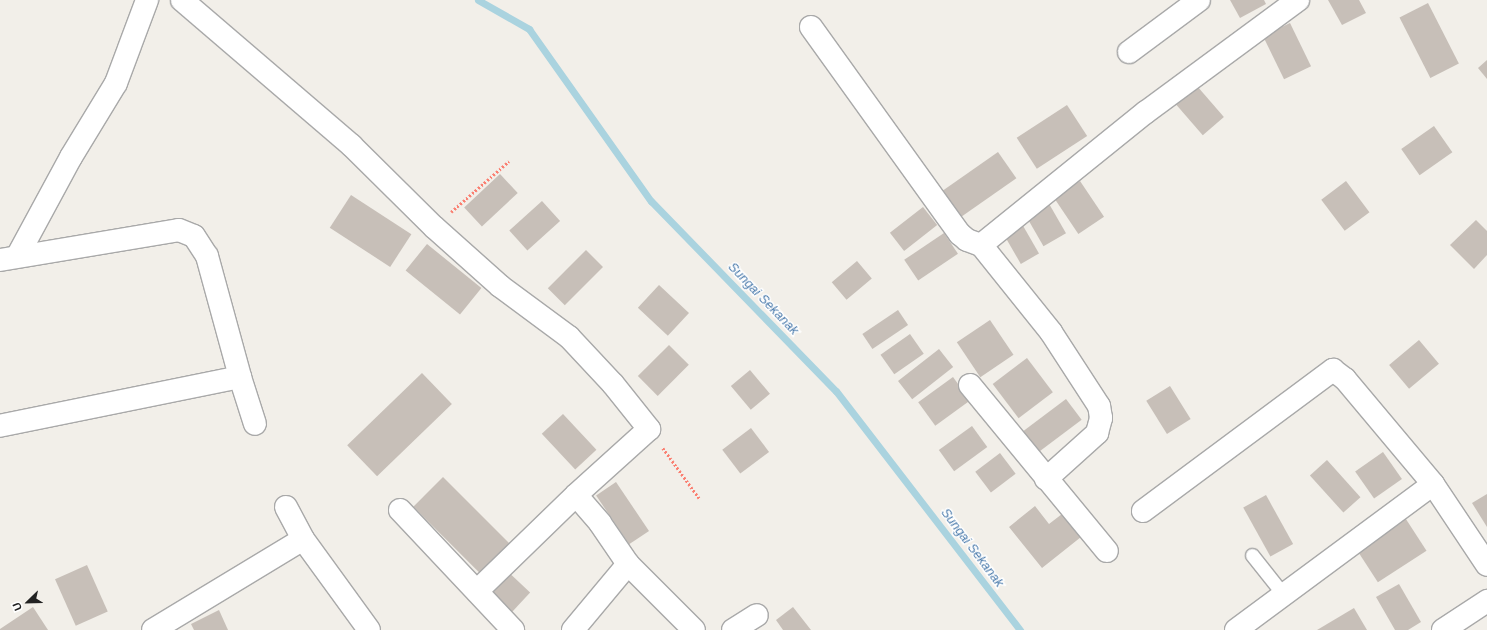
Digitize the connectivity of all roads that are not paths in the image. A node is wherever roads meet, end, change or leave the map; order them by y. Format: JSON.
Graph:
{"nodes":[{"id":1,"x":147,"y":0,"type":"edge"},
{"id":2,"x":182,"y":0,"type":"edge"},
{"id":3,"x":1199,"y":0,"type":"edge"},
{"id":4,"x":1298,"y":0,"type":"edge"},
{"id":5,"x":811,"y":27,"type":"dead end"},
{"id":6,"x":1128,"y":52,"type":"dead end"},
{"id":7,"x":981,"y":245,"type":"junction"},
{"id":8,"x":9,"y":257,"type":"edge"},
{"id":9,"x":240,"y":377,"type":"junction"},
{"id":10,"x":970,"y":386,"type":"dead end"},
{"id":11,"x":255,"y":424,"type":"dead end"},
{"id":12,"x":0,"y":426,"type":"edge"},
{"id":13,"x":1046,"y":479,"type":"junction"},
{"id":14,"x":1433,"y":484,"type":"junction"},
{"id":15,"x":576,"y":495,"type":"junction"},
{"id":16,"x":286,"y":507,"type":"dead end"},
{"id":17,"x":400,"y":510,"type":"dead end"},
{"id":18,"x":1143,"y":511,"type":"dead end"},
{"id":19,"x":303,"y":539,"type":"junction"},
{"id":20,"x":1107,"y":551,"type":"dead end"},
{"id":21,"x":1252,"y":556,"type":"dead end"},
{"id":22,"x":628,"y":564,"type":"junction"},
{"id":23,"x":1487,"y":564,"type":"edge"},
{"id":24,"x":477,"y":590,"type":"junction"},
{"id":25,"x":1283,"y":594,"type":"junction"},
{"id":26,"x":1487,"y":601,"type":"edge"},
{"id":27,"x":758,"y":615,"type":"dead end"},
{"id":28,"x":153,"y":630,"type":"edge"},
{"id":29,"x":369,"y":630,"type":"edge"},
{"id":30,"x":513,"y":630,"type":"edge"},
{"id":31,"x":573,"y":630,"type":"edge"},
{"id":32,"x":694,"y":630,"type":"edge"},
{"id":33,"x":733,"y":630,"type":"edge"},
{"id":34,"x":1236,"y":630,"type":"edge"},
{"id":35,"x":1443,"y":630,"type":"edge"}],
"edges":[{"from":1,"to":8,"type":"street"},
{"from":2,"to":15,"type":"street"},
{"from":3,"to":6,"type":"street"},
{"from":4,"to":7,"type":"street"},
{"from":5,"to":7,"type":"street"},
{"from":7,"to":13,"type":"street"},
{"from":8,"to":9,"type":"street"},
{"from":9,"to":11,"type":"street"},
{"from":9,"to":12,"type":"street"},
{"from":10,"to":13,"type":"street"},
{"from":13,"to":20,"type":"street"},
{"from":14,"to":18,"type":"street"},
{"from":14,"to":23,"type":"street"},
{"from":14,"to":25,"type":"street"},
{"from":15,"to":22,"type":"street"},
{"from":15,"to":24,"type":"street"},
{"from":16,"to":19,"type":"street"},
{"from":17,"to":24,"type":"street"},
{"from":19,"to":28,"type":"street"},
{"from":19,"to":29,"type":"street"},
{"from":21,"to":25,"type":"lane"},
{"from":22,"to":31,"type":"street"},
{"from":22,"to":32,"type":"street"},
{"from":24,"to":30,"type":"street"},
{"from":25,"to":34,"type":"street"},
{"from":26,"to":35,"type":"street"},
{"from":27,"to":33,"type":"street"}]}
